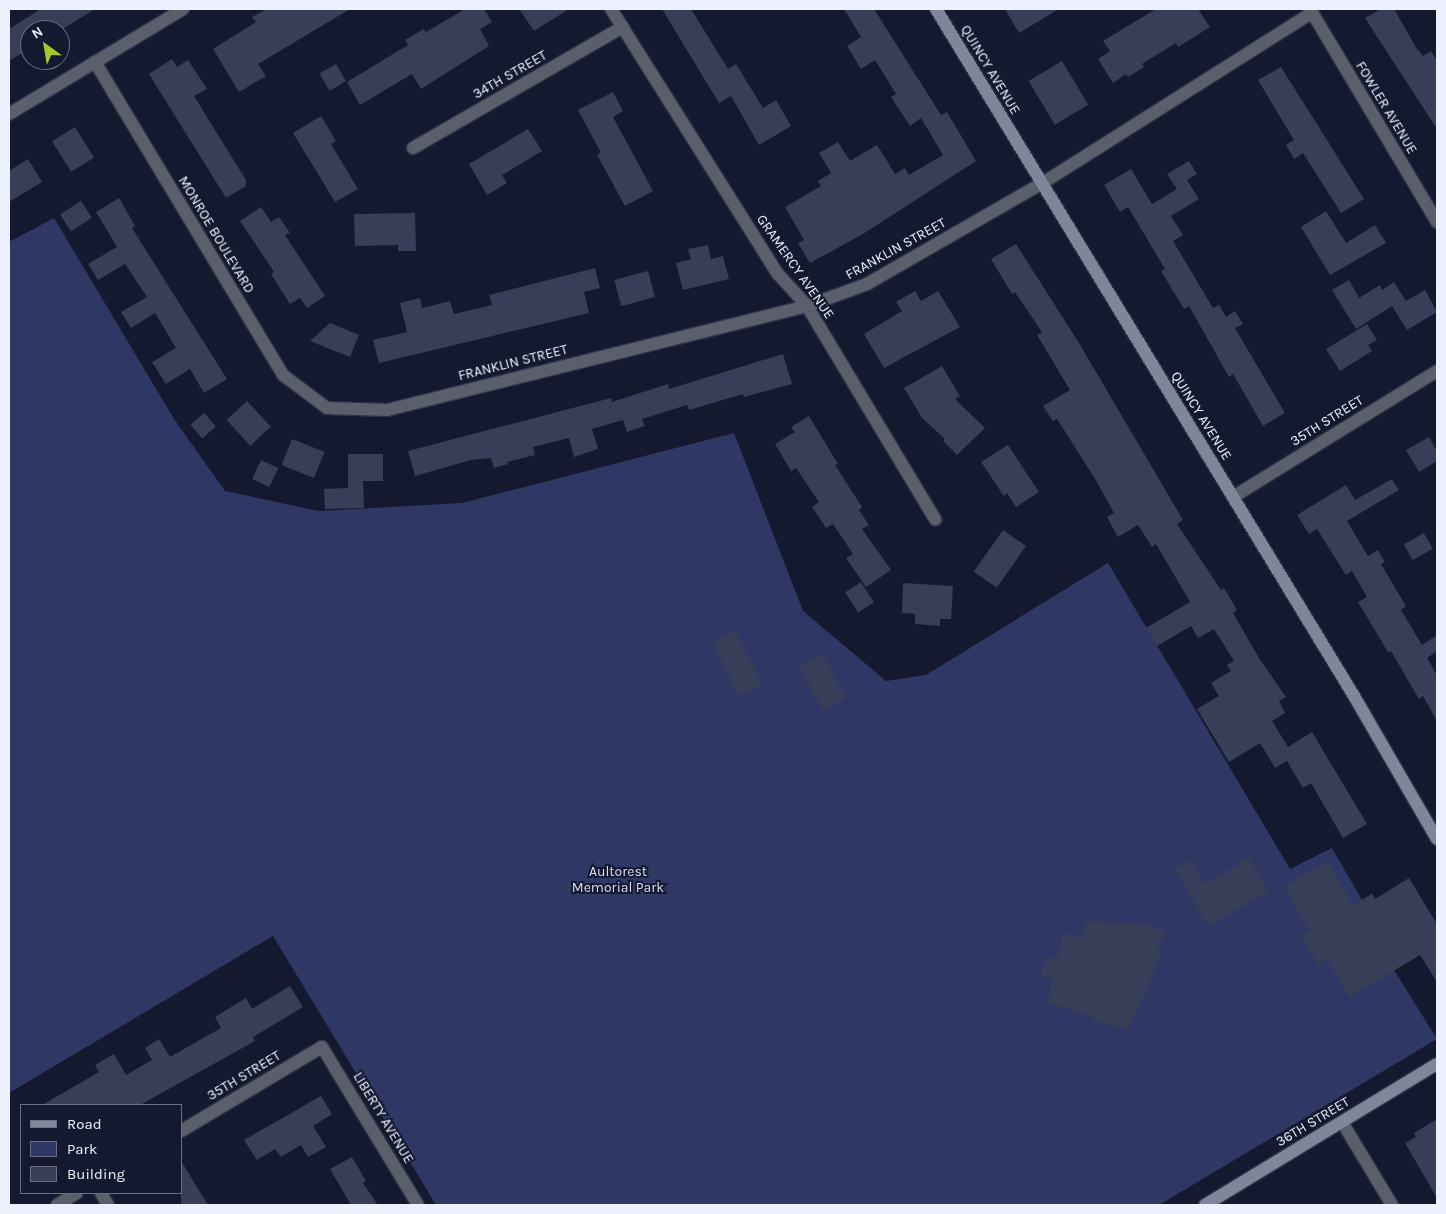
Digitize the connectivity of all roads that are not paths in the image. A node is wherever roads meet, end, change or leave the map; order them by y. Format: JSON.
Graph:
{"nodes":[{"id":1,"x":183,"y":9,"type":"edge"},
{"id":2,"x":611,"y":9,"type":"edge"},
{"id":3,"x":936,"y":9,"type":"edge"},
{"id":4,"x":1311,"y":11,"type":"edge"},
{"id":5,"x":623,"y":28,"type":"junction"},
{"id":6,"x":95,"y":62,"type":"junction"},
{"id":7,"x":9,"y":114,"type":"edge"},
{"id":8,"x":412,"y":148,"type":"dead end"},
{"id":9,"x":1041,"y":184,"type":"junction"},
{"id":10,"x":1437,"y":222,"type":"edge"},
{"id":11,"x":807,"y":306,"type":"junction"},
{"id":12,"x":1437,"y":371,"type":"edge"},
{"id":13,"x":327,"y":408,"type":"joint"},
{"id":14,"x":1233,"y":497,"type":"junction"},
{"id":15,"x":935,"y":519,"type":"dead end"},
{"id":16,"x":1437,"y":840,"type":"edge"},
{"id":17,"x":322,"y":1047,"type":"joint"},
{"id":18,"x":1437,"y":1064,"type":"edge"},
{"id":19,"x":1342,"y":1122,"type":"junction"},
{"id":20,"x":182,"y":1130,"type":"edge"},
{"id":21,"x":75,"y":1194,"type":"edge"},
{"id":22,"x":102,"y":1194,"type":"edge"},
{"id":23,"x":56,"y":1205,"type":"edge"},
{"id":24,"x":108,"y":1205,"type":"edge"},
{"id":25,"x":418,"y":1205,"type":"edge"},
{"id":26,"x":1205,"y":1205,"type":"edge"},
{"id":27,"x":1392,"y":1205,"type":"edge"}],
"edges":[{"from":1,"to":6,"type":"street"},
{"from":2,"to":5,"type":"street","name":"GRAMERCY AVENUE"},
{"from":3,"to":9,"type":"street","name":"QUINCY AVENUE"},
{"from":4,"to":9,"type":"street","name":"FRANKLIN STREET"},
{"from":4,"to":10,"type":"street","name":"FOWLER AVENUE"},
{"from":5,"to":8,"type":"street","name":"34TH STREET"},
{"from":5,"to":11,"type":"street","name":"GRAMERCY AVENUE"},
{"from":6,"to":7,"type":"street"},
{"from":6,"to":13,"type":"street","name":"MONROE BOULEVARD"},
{"from":9,"to":11,"type":"street","name":"FRANKLIN STREET"},
{"from":9,"to":14,"type":"street","name":"QUINCY AVENUE"},
{"from":11,"to":13,"type":"street","name":"FRANKLIN STREET"},
{"from":11,"to":15,"type":"street","name":"GRAMERCY AVENUE"},
{"from":12,"to":14,"type":"street","name":"35TH STREET"},
{"from":14,"to":16,"type":"street","name":"QUINCY AVENUE"},
{"from":17,"to":20,"type":"street","name":"35TH STREET"},
{"from":17,"to":25,"type":"street","name":"LIBERTY AVENUE"},
{"from":18,"to":19,"type":"street","name":"36TH STREET"},
{"from":19,"to":26,"type":"street","name":"36TH STREET"},
{"from":19,"to":27,"type":"street"},
{"from":21,"to":23,"type":"street"},
{"from":22,"to":24,"type":"street"}]}
